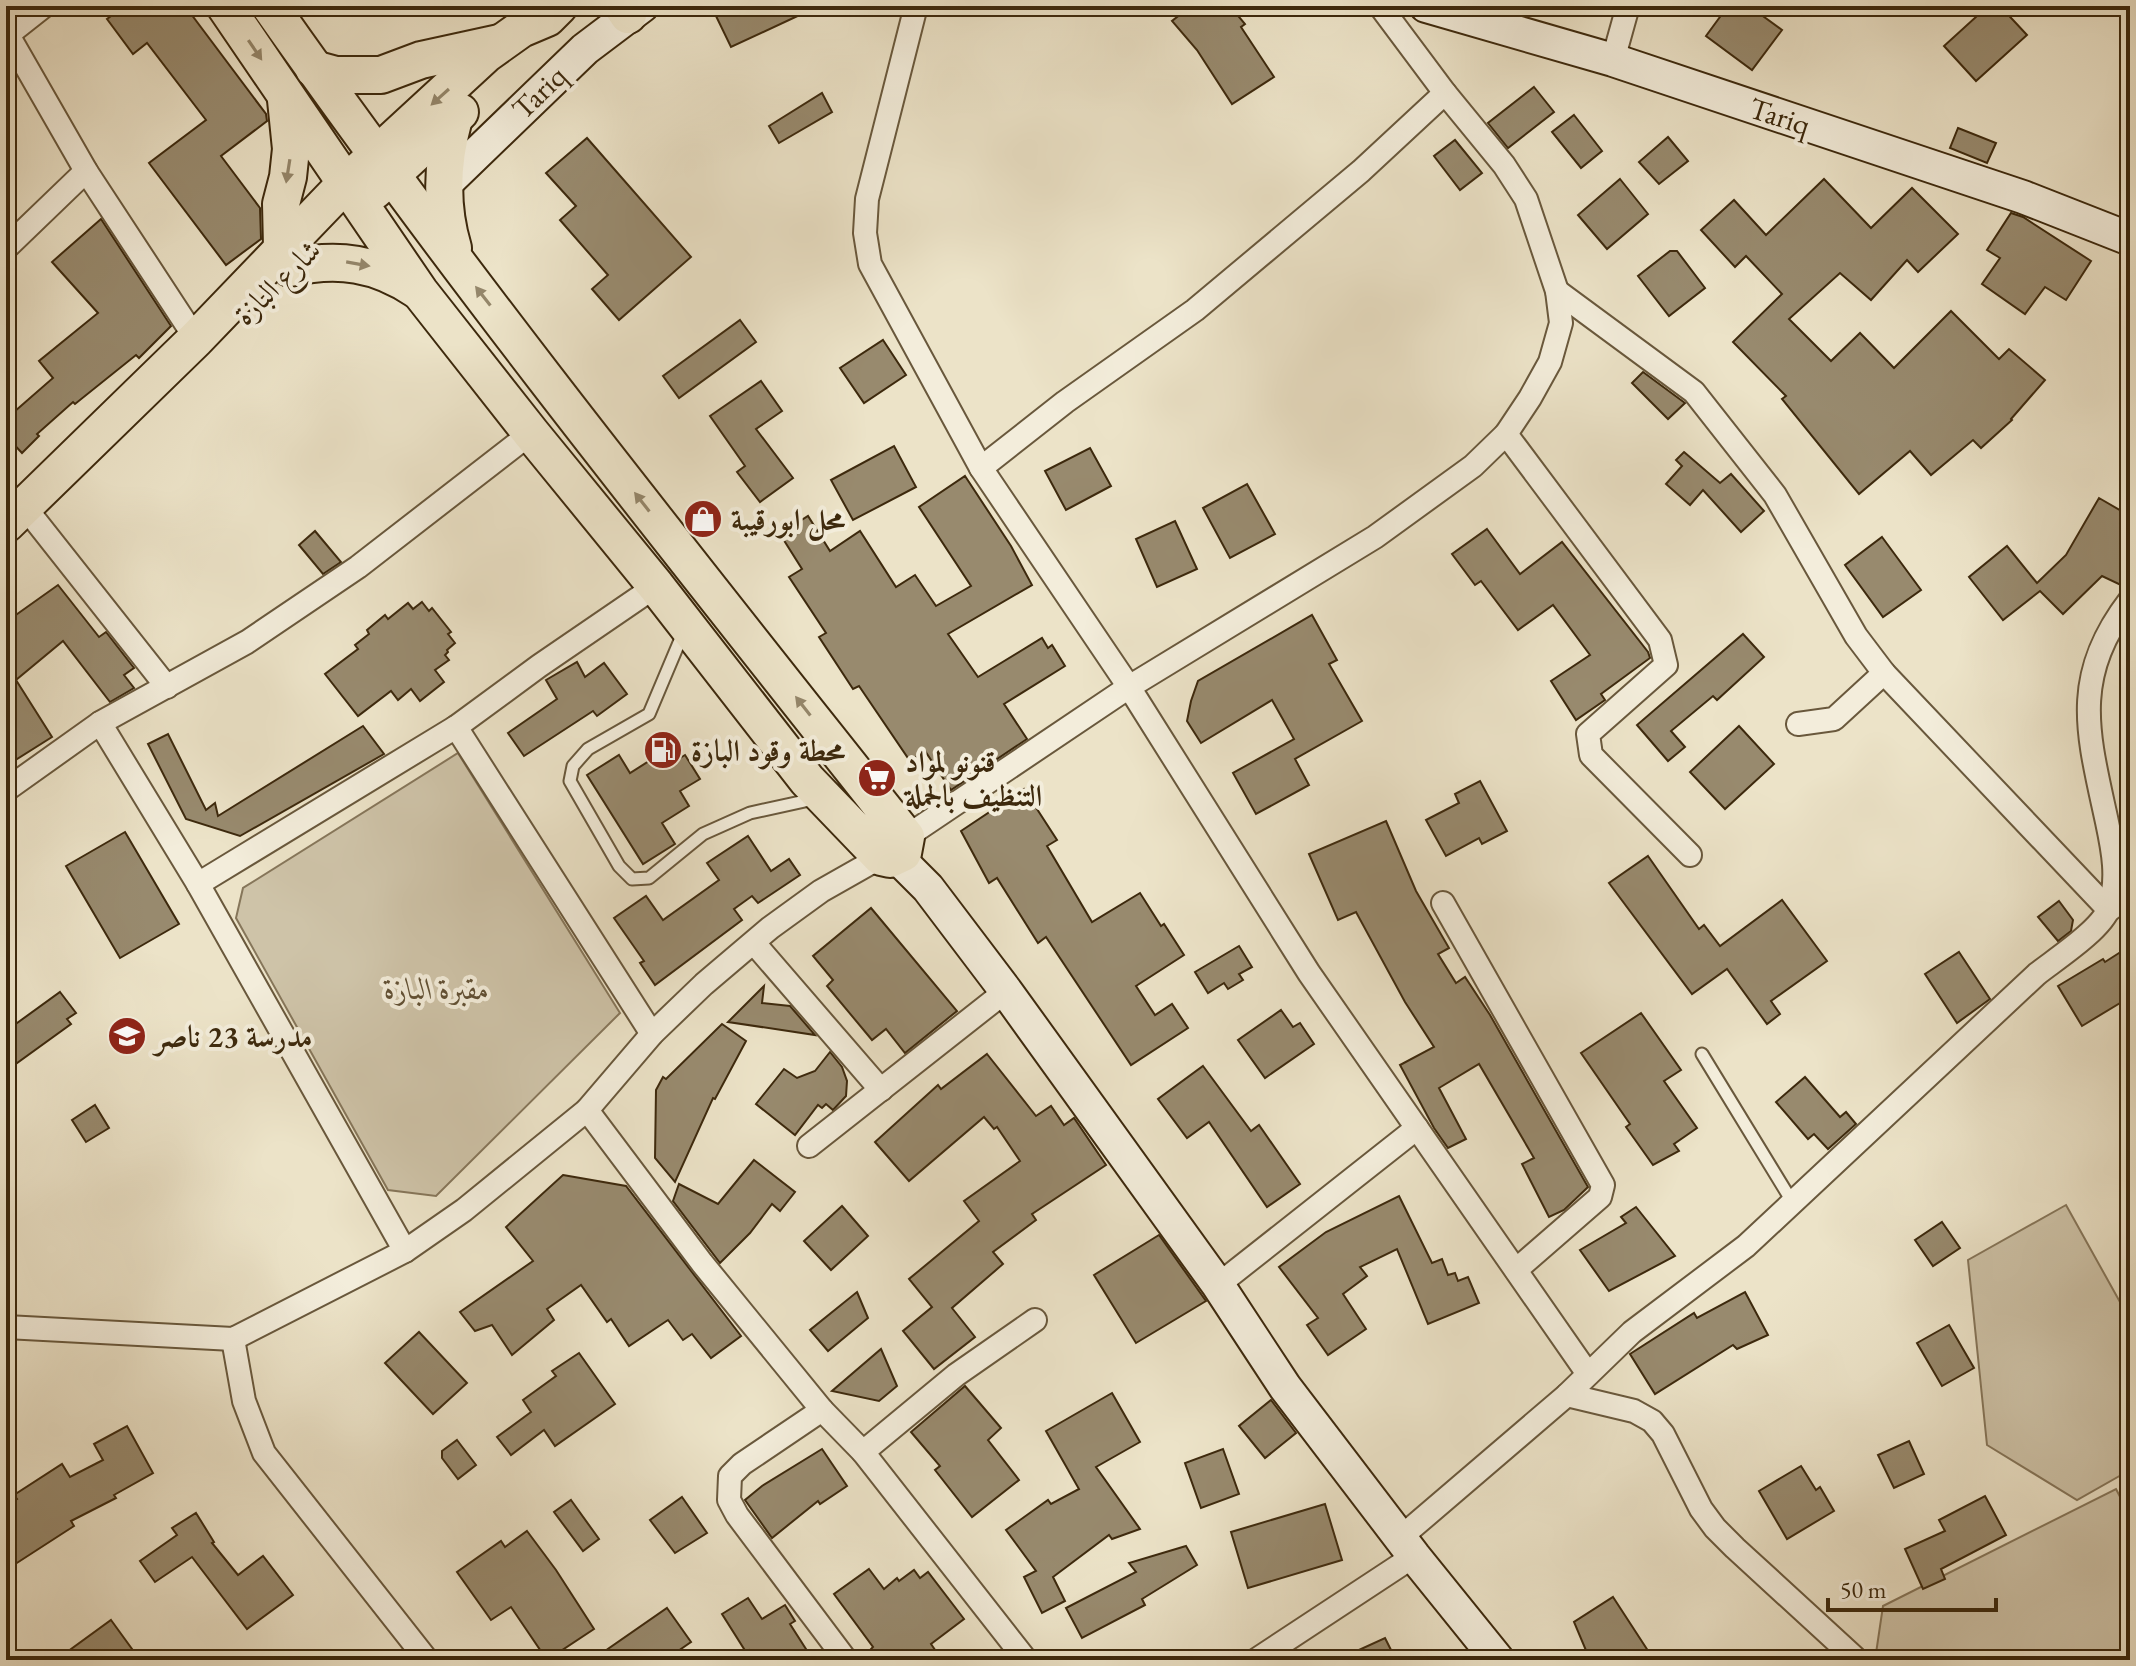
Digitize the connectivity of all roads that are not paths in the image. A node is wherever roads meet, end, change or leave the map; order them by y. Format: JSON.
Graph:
{"nodes":[{"id":1,"x":44,"y":6,"type":"edge"},
{"id":2,"x":225,"y":6,"type":"edge"},
{"id":3,"x":270,"y":6,"type":"edge"},
{"id":4,"x":916,"y":6,"type":"edge"},
{"id":5,"x":1380,"y":6,"type":"edge"},
{"id":6,"x":1426,"y":6,"type":"edge"},
{"id":7,"x":1628,"y":6,"type":"edge"},
{"id":8,"x":631,"y":9,"type":"edge"},
{"id":9,"x":553,"y":12,"type":"edge"},
{"id":10,"x":7,"y":35,"type":"edge"},
{"id":11,"x":501,"y":42,"type":"junction"},
{"id":12,"x":1613,"y":60,"type":"junction"},
{"id":13,"x":314,"y":69,"type":"junction"},
{"id":14,"x":1445,"y":93,"type":"junction"},
{"id":15,"x":285,"y":94,"type":"junction"},
{"id":16,"x":454,"y":118,"type":"junction"},
{"id":17,"x":384,"y":164,"type":"junction"},
{"id":18,"x":86,"y":171,"type":"junction"},
{"id":19,"x":443,"y":186,"type":"junction"},
{"id":20,"x":353,"y":193,"type":"junction"},
{"id":21,"x":2130,"y":239,"type":"edge"},
{"id":22,"x":6,"y":248,"type":"edge"},
{"id":23,"x":286,"y":257,"type":"junction"},
{"id":24,"x":457,"y":261,"type":"junction"},
{"id":25,"x":1557,"y":291,"type":"junction"},
{"id":26,"x":420,"y":292,"type":"junction"},
{"id":27,"x":196,"y":339,"type":"junction"},
{"id":28,"x":531,"y":433,"type":"junction"},
{"id":29,"x":1506,"y":434,"type":"junction"},
{"id":30,"x":981,"y":468,"type":"junction"},
{"id":31,"x":20,"y":522,"type":"edge"},
{"id":32,"x":6,"y":547,"type":"edge"},
{"id":33,"x":690,"y":565,"type":"junction"},
{"id":34,"x":656,"y":586,"type":"junction"},
{"id":35,"x":2130,"y":600,"type":"edge"},
{"id":36,"x":687,"y":625,"type":"junction"},
{"id":37,"x":1884,"y":673,"type":"junction"},
{"id":38,"x":167,"y":687,"type":"junction"},
{"id":39,"x":1129,"y":687,"type":"junction"},
{"id":40,"x":100,"y":723,"type":"junction"},
{"id":41,"x":1798,"y":724,"type":"dead end"},
{"id":42,"x":456,"y":727,"type":"junction"},
{"id":43,"x":6,"y":790,"type":"edge"},
{"id":44,"x":822,"y":797,"type":"junction"},
{"id":45,"x":895,"y":850,"type":"junction"},
{"id":46,"x":1690,"y":855,"type":"dead end"},
{"id":47,"x":198,"y":884,"type":"junction"},
{"id":48,"x":2130,"y":895,"type":"edge"},
{"id":49,"x":1443,"y":903,"type":"dead end"},
{"id":50,"x":2109,"y":910,"type":"junction"},
{"id":51,"x":754,"y":943,"type":"junction"},
{"id":52,"x":1006,"y":991,"type":"junction"},
{"id":53,"x":652,"y":1034,"type":"junction"},
{"id":54,"x":1702,"y":1054,"type":"dead end"},
{"id":55,"x":881,"y":1090,"type":"junction"},
{"id":56,"x":587,"y":1110,"type":"junction"},
{"id":57,"x":1417,"y":1128,"type":"junction"},
{"id":58,"x":809,"y":1146,"type":"dead end"},
{"id":59,"x":1793,"y":1203,"type":"junction"},
{"id":60,"x":405,"y":1251,"type":"junction"},
{"id":61,"x":1516,"y":1270,"type":"junction"},
{"id":62,"x":1218,"y":1285,"type":"junction"},
{"id":63,"x":1035,"y":1320,"type":"dead end"},
{"id":64,"x":6,"y":1327,"type":"edge"},
{"id":65,"x":233,"y":1339,"type":"junction"},
{"id":66,"x":1588,"y":1374,"type":"junction"},
{"id":67,"x":1567,"y":1395,"type":"junction"},
{"id":68,"x":822,"y":1410,"type":"junction"},
{"id":69,"x":863,"y":1452,"type":"junction"},
{"id":70,"x":1407,"y":1547,"type":"junction"},
{"id":71,"x":1855,"y":1658,"type":"dead end"},
{"id":72,"x":427,"y":1660,"type":"edge"},
{"id":73,"x":846,"y":1660,"type":"edge"},
{"id":74,"x":1026,"y":1660,"type":"edge"},
{"id":75,"x":1256,"y":1660,"type":"edge"},
{"id":76,"x":1498,"y":1660,"type":"edge"}],
"edges":[{"from":1,"to":10,"type":"street"},
{"from":2,"to":15,"type":"main road","one_way":true},
{"from":3,"to":13,"type":"main road"},
{"from":4,"to":30,"type":"street"},
{"from":5,"to":14,"type":"street"},
{"from":6,"to":12,"type":"main road","name":"Tariq"},
{"from":7,"to":12,"type":"street"},
{"from":8,"to":19,"type":"main road","name":"Tariq"},
{"from":9,"to":11,"type":"main road","name":"شارع البازة"},
{"from":9,"to":16,"type":"main road","name":"شارع البازة"},
{"from":10,"to":18,"type":"street"},
{"from":11,"to":13,"type":"main road"},
{"from":11,"to":17,"type":"main road","name":"شارع البازة","one_way":true},
{"from":12,"to":21,"type":"main road","name":"Tariq"},
{"from":13,"to":17,"type":"main road"},
{"from":14,"to":25,"type":"street"},
{"from":14,"to":30,"type":"street"},
{"from":15,"to":20,"type":"main road"},
{"from":15,"to":23,"type":"main road","one_way":true},
{"from":16,"to":17,"type":"main road","name":"شارع البازة"},
{"from":16,"to":19,"type":"main road"},
{"from":17,"to":20,"type":"main road","name":"شارع البازة"},
{"from":17,"to":24,"type":"main road"},
{"from":18,"to":22,"type":"street"},
{"from":18,"to":27,"type":"street"},
{"from":19,"to":24,"type":"main road"},
{"from":20,"to":23,"type":"main road","name":"شارع البازة"},
{"from":20,"to":26,"type":"main road"},
{"from":23,"to":26,"type":"main road","one_way":true},
{"from":23,"to":27,"type":"main road","name":"شارع البازة"},
{"from":23,"to":31,"type":"main road","name":"شارع البازة"},
{"from":33,"to":24,"type":"main road","one_way":true},
{"from":25,"to":29,"type":"street"},
{"from":25,"to":37,"type":"street"},
{"from":26,"to":28,"type":"main road"},
{"from":27,"to":31,"type":"main road","name":"شارع البازة"},
{"from":28,"to":34,"type":"main road"},
{"from":28,"to":38,"type":"street"},
{"from":29,"to":39,"type":"street"},
{"from":29,"to":46,"type":"street"},
{"from":30,"to":39,"type":"street"},
{"from":31,"to":32,"type":"main road","name":"شارع البازة"},
{"from":31,"to":38,"type":"street"},
{"from":33,"to":34,"type":"main road"},
{"from":45,"to":33,"type":"main road","one_way":true},
{"from":34,"to":36,"type":"main road"},
{"from":34,"to":42,"type":"street"},
{"from":35,"to":50,"type":"street"},
{"from":36,"to":44,"type":"main road"},
{"from":36,"to":44,"type":"lane"},
{"from":37,"to":41,"type":"street"},
{"from":37,"to":50,"type":"street"},
{"from":38,"to":40,"type":"street"},
{"from":39,"to":45,"type":"street"},
{"from":39,"to":57,"type":"street"},
{"from":40,"to":43,"type":"street"},
{"from":40,"to":47,"type":"street"},
{"from":42,"to":47,"type":"street"},
{"from":42,"to":53,"type":"street"},
{"from":44,"to":45,"type":"main road"},
{"from":45,"to":51,"type":"street"},
{"from":45,"to":52,"type":"main road"},
{"from":47,"to":60,"type":"street"},
{"from":48,"to":50,"type":"street"},
{"from":49,"to":61,"type":"street"},
{"from":50,"to":59,"type":"street"},
{"from":51,"to":53,"type":"street"},
{"from":51,"to":55,"type":"street"},
{"from":52,"to":55,"type":"street"},
{"from":52,"to":62,"type":"main road"},
{"from":53,"to":56,"type":"street"},
{"from":54,"to":59,"type":"lane"},
{"from":55,"to":58,"type":"street"},
{"from":56,"to":60,"type":"street"},
{"from":56,"to":68,"type":"street"},
{"from":57,"to":61,"type":"street"},
{"from":57,"to":62,"type":"street"},
{"from":59,"to":66,"type":"street"},
{"from":60,"to":65,"type":"street"},
{"from":61,"to":66,"type":"street"},
{"from":62,"to":70,"type":"main road"},
{"from":63,"to":69,"type":"street"},
{"from":64,"to":65,"type":"street"},
{"from":65,"to":72,"type":"street"},
{"from":66,"to":67,"type":"street"},
{"from":67,"to":70,"type":"street"},
{"from":67,"to":71,"type":"street"},
{"from":68,"to":69,"type":"street"},
{"from":68,"to":73,"type":"street"},
{"from":69,"to":74,"type":"street"},
{"from":70,"to":75,"type":"street"},
{"from":70,"to":76,"type":"main road"}]}
